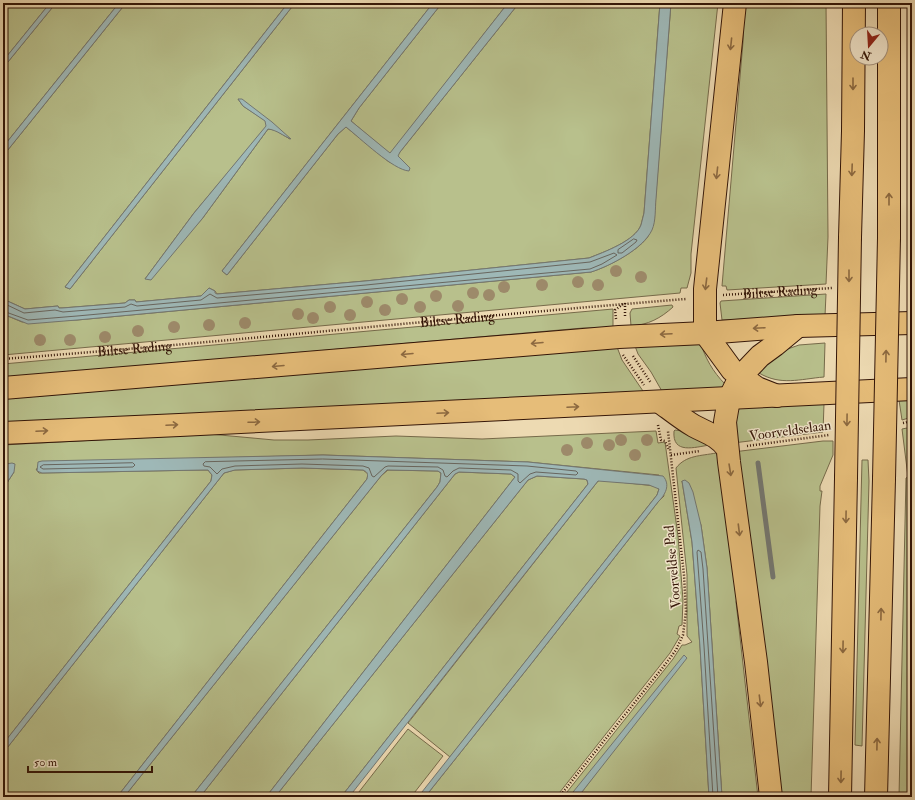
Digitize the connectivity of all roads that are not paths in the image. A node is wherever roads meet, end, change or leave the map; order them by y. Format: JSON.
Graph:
{"nodes":[{"id":1,"x":735,"y":3,"type":"edge"},
{"id":2,"x":854,"y":3,"type":"edge"},
{"id":3,"x":889,"y":3,"type":"edge"},
{"id":4,"x":912,"y":323,"type":"edge"},
{"id":5,"x":798,"y":326,"type":"junction"},
{"id":6,"x":705,"y":332,"type":"junction"},
{"id":7,"x":740,"y":377,"type":"junction"},
{"id":8,"x":3,"y":388,"type":"edge"},
{"id":9,"x":912,"y":388,"type":"edge"},
{"id":10,"x":777,"y":396,"type":"junction"},
{"id":11,"x":729,"y":399,"type":"junction"},
{"id":12,"x":656,"y":402,"type":"junction"},
{"id":13,"x":3,"y":433,"type":"edge"},
{"id":14,"x":727,"y":448,"type":"junction"},
{"id":15,"x":771,"y":797,"type":"edge"},
{"id":16,"x":840,"y":797,"type":"edge"},
{"id":17,"x":876,"y":797,"type":"edge"}],
"edges":[{"from":1,"to":6,"type":"main road","one_way":true},
{"from":2,"to":16,"type":"main road","one_way":true,"bridge":true},
{"from":17,"to":3,"type":"main road","one_way":true,"bridge":true},
{"from":4,"to":5,"type":"main road","name":"Biltse Rading"},
{"from":5,"to":6,"type":"main road","name":"Biltse Rading","one_way":true},
{"from":5,"to":7,"type":"main road"},
{"from":6,"to":7,"type":"main road"},
{"from":6,"to":8,"type":"main road","name":"Biltse Rading","one_way":true},
{"from":7,"to":10,"type":"main road"},
{"from":7,"to":11,"type":"main road"},
{"from":9,"to":10,"type":"main road"},
{"from":10,"to":11,"type":"main road"},
{"from":11,"to":12,"type":"main road"},
{"from":11,"to":14,"type":"main road"},
{"from":13,"to":12,"type":"main road","one_way":true},
{"from":12,"to":14,"type":"main road"},
{"from":14,"to":15,"type":"main road","one_way":true}]}
